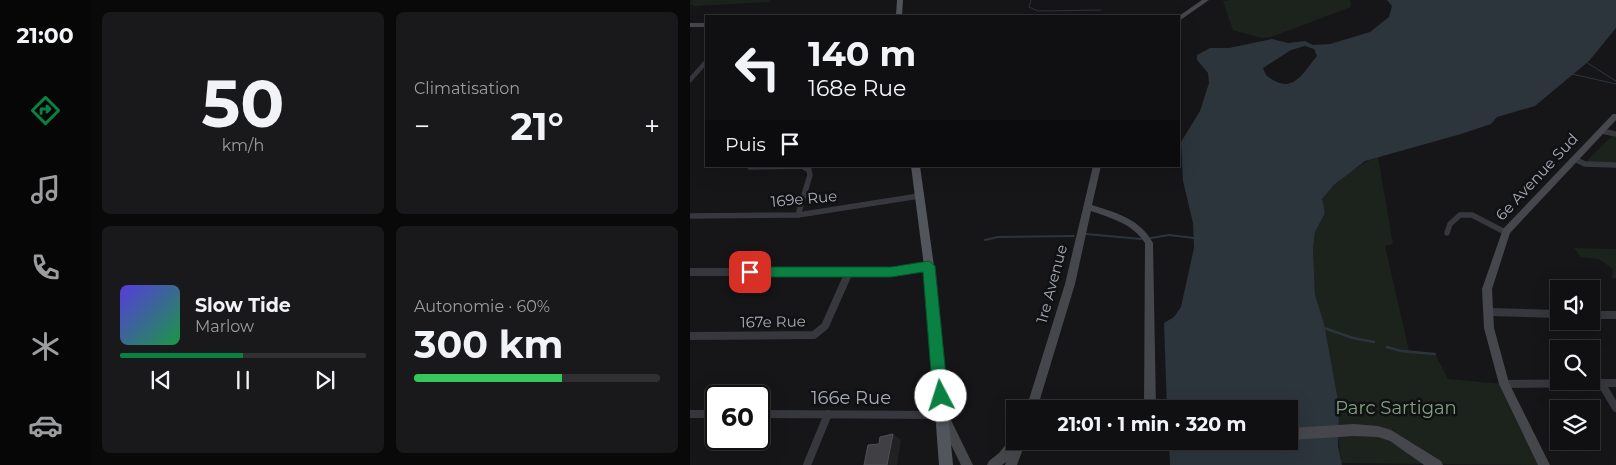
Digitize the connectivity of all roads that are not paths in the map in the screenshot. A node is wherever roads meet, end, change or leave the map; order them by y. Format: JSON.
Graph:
{"nodes":[{"id":1,"x":900,"y":0,"type":"edge"},
{"id":2,"x":1206,"y":0,"type":"edge"},
{"id":3,"x":899,"y":15,"type":"edge"},
{"id":4,"x":1180,"y":18,"type":"edge"},
{"id":5,"x":690,"y":25,"type":"edge"},
{"id":6,"x":705,"y":25,"type":"edge"},
{"id":7,"x":705,"y":63,"type":"edge"},
{"id":8,"x":690,"y":80,"type":"edge"},
{"id":9,"x":1616,"y":116,"type":"edge"},
{"id":10,"x":1602,"y":131,"type":"junction"},
{"id":11,"x":1616,"y":134,"type":"edge"},
{"id":12,"x":1574,"y":159,"type":"junction"},
{"id":13,"x":1616,"y":165,"type":"edge"},
{"id":14,"x":804,"y":167,"type":"edge"},
{"id":15,"x":915,"y":167,"type":"edge"},
{"id":16,"x":1096,"y":167,"type":"edge"},
{"id":17,"x":919,"y":196,"type":"junction"},
{"id":18,"x":1087,"y":207,"type":"junction"},
{"id":19,"x":798,"y":215,"type":"junction"},
{"id":20,"x":690,"y":216,"type":"edge"},
{"id":21,"x":1505,"y":232,"type":"junction"},
{"id":22,"x":1448,"y":233,"type":"dead end"},
{"id":23,"x":929,"y":266,"type":"junction"},
{"id":24,"x":690,"y":272,"type":"edge"},
{"id":25,"x":848,"y":272,"type":"junction"},
{"id":26,"x":1488,"y":312,"type":"junction"},
{"id":27,"x":1550,"y":314,"type":"edge"},
{"id":28,"x":1600,"y":314,"type":"edge"},
{"id":29,"x":1616,"y":315,"type":"edge"},
{"id":30,"x":690,"y":336,"type":"edge"},
{"id":31,"x":1601,"y":383,"type":"junction"},
{"id":32,"x":1616,"y":383,"type":"edge"},
{"id":33,"x":1504,"y":384,"type":"junction"},
{"id":34,"x":1034,"y":400,"type":"edge"},
{"id":35,"x":1150,"y":400,"type":"edge"},
{"id":36,"x":1616,"y":408,"type":"edge"},
{"id":37,"x":690,"y":414,"type":"edge"},
{"id":38,"x":705,"y":414,"type":"edge"},
{"id":39,"x":770,"y":414,"type":"edge"},
{"id":40,"x":828,"y":414,"type":"junction"},
{"id":41,"x":942,"y":415,"type":"junction"},
{"id":42,"x":1298,"y":434,"type":"edge"},
{"id":43,"x":1010,"y":450,"type":"edge"},
{"id":44,"x":1013,"y":450,"type":"edge"},
{"id":45,"x":1015,"y":450,"type":"edge"},
{"id":46,"x":807,"y":465,"type":"edge"},
{"id":47,"x":946,"y":465,"type":"edge"},
{"id":48,"x":966,"y":465,"type":"edge"},
{"id":49,"x":992,"y":465,"type":"edge"},
{"id":50,"x":1004,"y":465,"type":"edge"},
{"id":51,"x":1011,"y":465,"type":"edge"},
{"id":52,"x":1437,"y":465,"type":"edge"},
{"id":53,"x":1544,"y":465,"type":"edge"}],
"edges":[{"from":1,"to":3,"type":"main road"},
{"from":2,"to":4,"type":"main road"},
{"from":5,"to":6,"type":"main road"},
{"from":7,"to":8,"type":"street"},
{"from":9,"to":10,"type":"main road","name":"6e Avenue Sud"},
{"from":10,"to":11,"type":"street"},
{"from":10,"to":12,"type":"main road","name":"6e Avenue Sud"},
{"from":12,"to":13,"type":"street"},
{"from":12,"to":21,"type":"main road","name":"6e Avenue Sud"},
{"from":14,"to":19,"type":"street"},
{"from":15,"to":17,"type":"main road"},
{"from":16,"to":18,"type":"main road","name":"1re Avenue"},
{"from":17,"to":19,"type":"street","name":"169e Rue"},
{"from":17,"to":23,"type":"main road"},
{"from":18,"to":34,"type":"main road","name":"1re Avenue"},
{"from":18,"to":35,"type":"main road"},
{"from":19,"to":20,"type":"street","name":"169e Rue"},
{"from":21,"to":22,"type":"street"},
{"from":21,"to":26,"type":"main road","name":"6e Avenue Sud"},
{"from":23,"to":25,"type":"street"},
{"from":23,"to":41,"type":"main road"},
{"from":24,"to":25,"type":"street"},
{"from":25,"to":30,"type":"street","name":"167e Rue"},
{"from":26,"to":27,"type":"street"},
{"from":26,"to":33,"type":"main road","name":"6e Avenue Sud"},
{"from":28,"to":29,"type":"street"},
{"from":31,"to":32,"type":"street"},
{"from":31,"to":33,"type":"street"},
{"from":31,"to":36,"type":"street"},
{"from":33,"to":53,"type":"main road","name":"6e Avenue Sud"},
{"from":37,"to":38,"type":"street"},
{"from":39,"to":40,"type":"street","name":"166e Rue"},
{"from":40,"to":41,"type":"street","name":"166e Rue"},
{"from":40,"to":46,"type":"street"},
{"from":41,"to":47,"type":"main road"},
{"from":41,"to":48,"type":"main road"},
{"from":42,"to":52,"type":"main road"},
{"from":43,"to":49,"type":"main road"},
{"from":44,"to":50,"type":"main road"},
{"from":45,"to":51,"type":"main road"}]}
